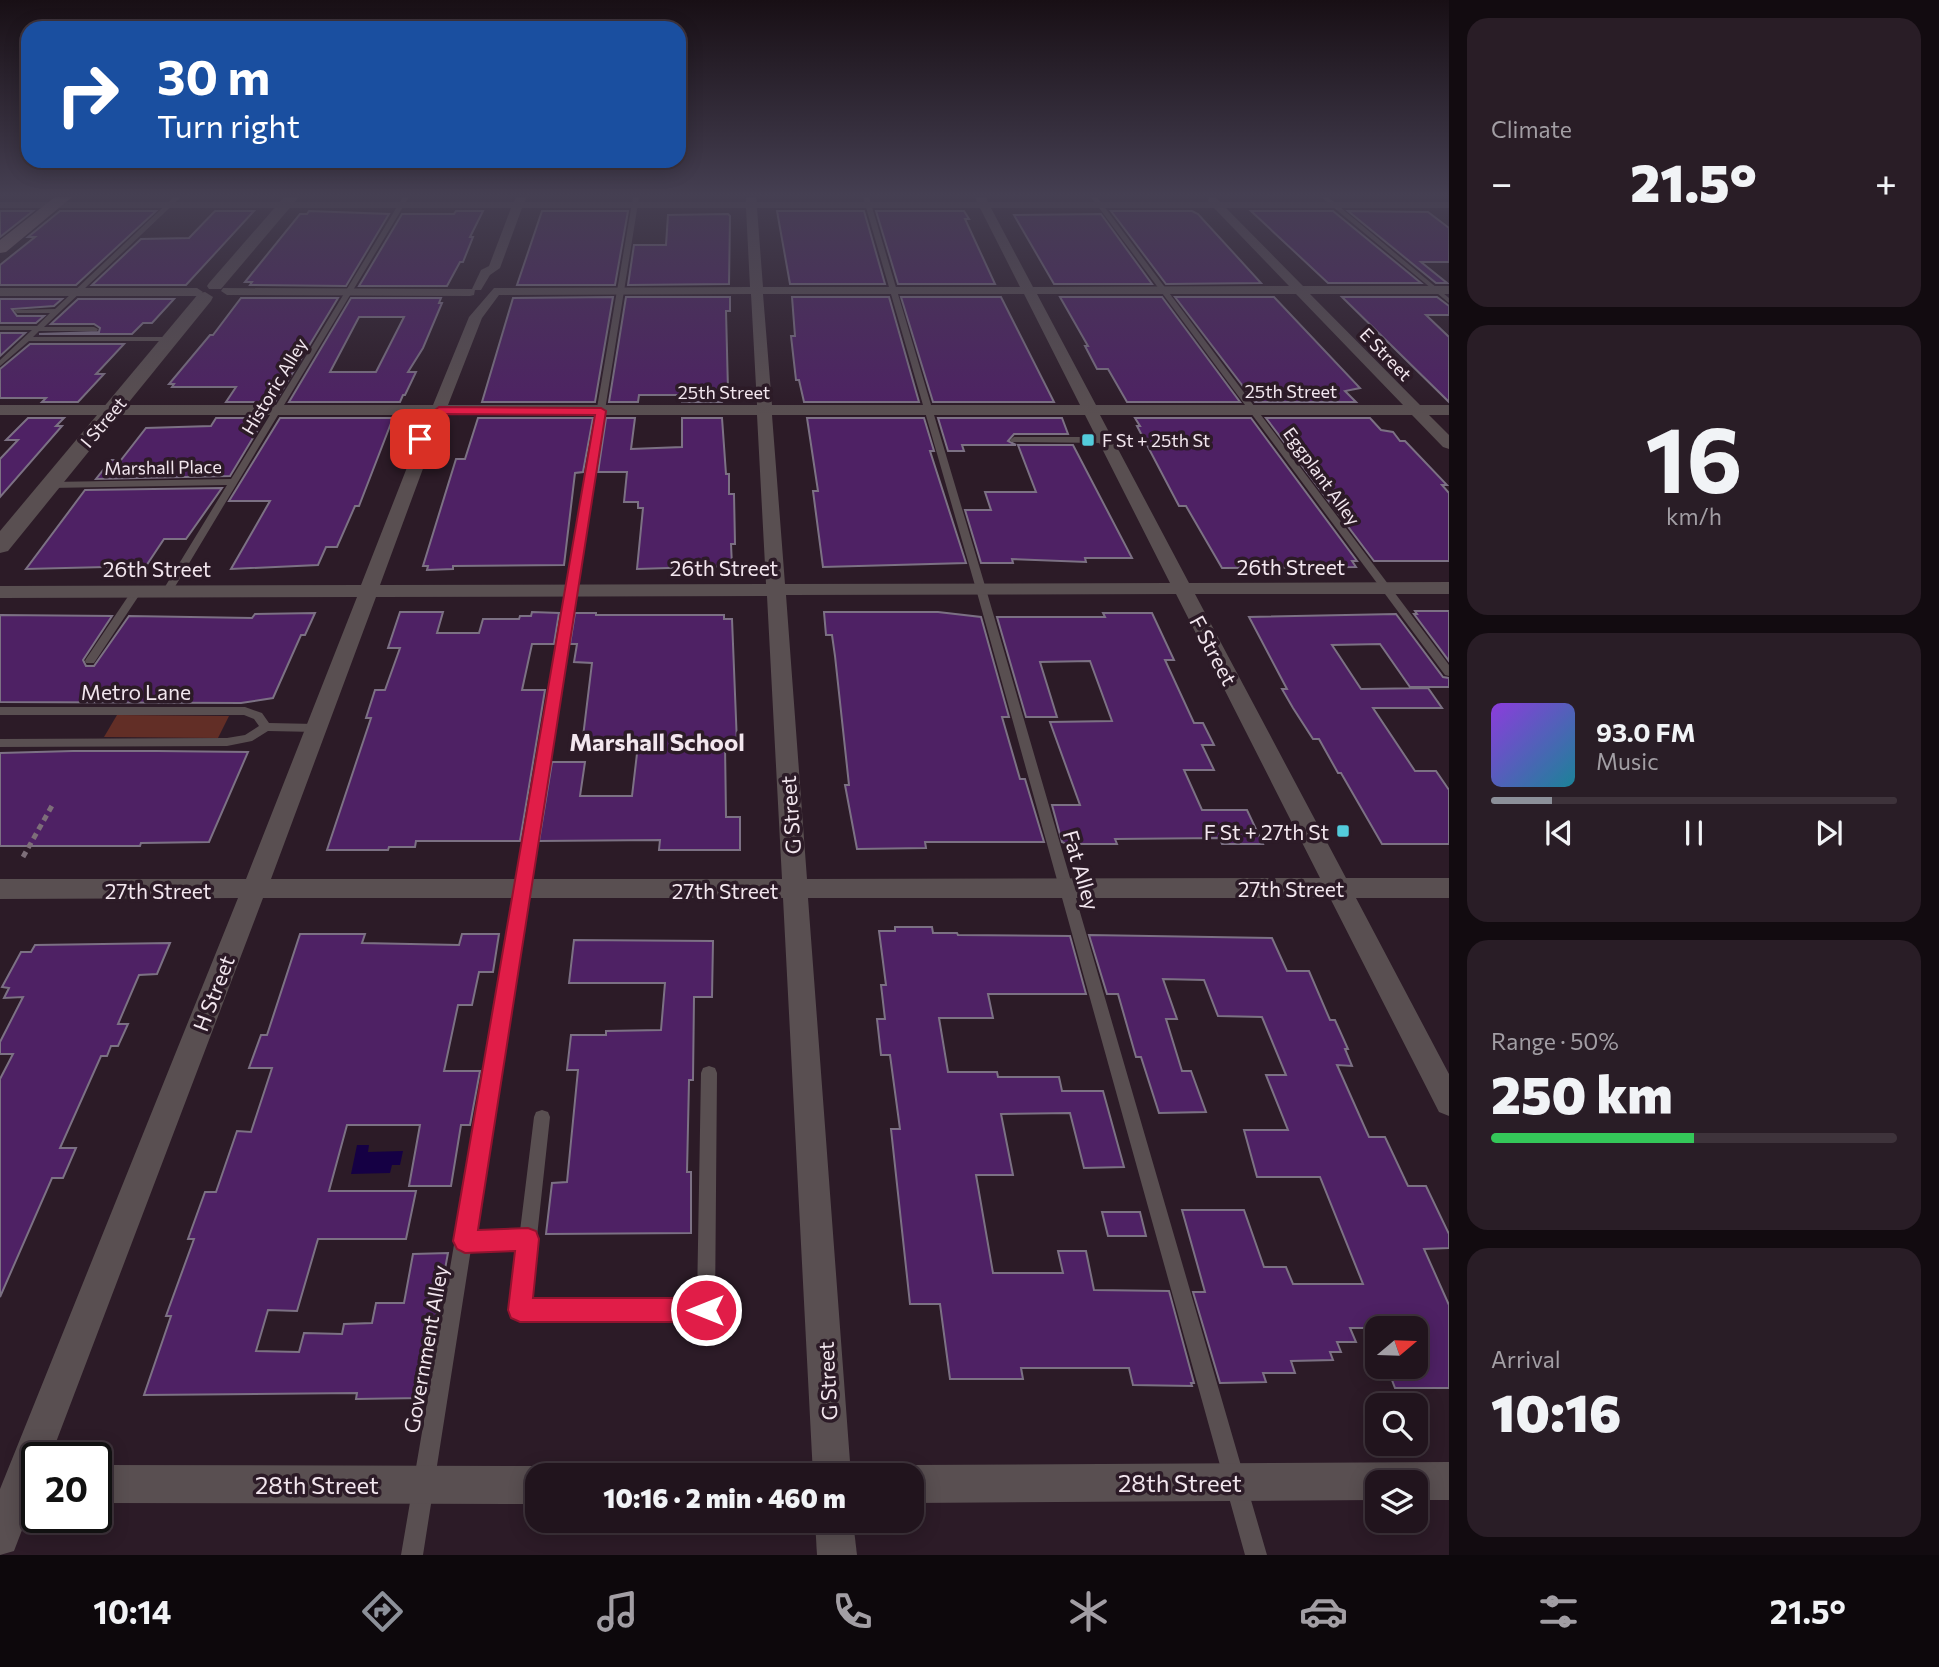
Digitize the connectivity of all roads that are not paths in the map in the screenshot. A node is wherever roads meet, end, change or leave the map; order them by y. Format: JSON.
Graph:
{"nodes":[{"id":1,"x":102,"y":270,"type":"edge"},
{"id":2,"x":230,"y":270,"type":"edge"},
{"id":3,"x":362,"y":270,"type":"edge"},
{"id":4,"x":492,"y":270,"type":"edge"},
{"id":5,"x":494,"y":270,"type":"edge"},
{"id":6,"x":625,"y":270,"type":"edge"},
{"id":7,"x":755,"y":270,"type":"edge"},
{"id":8,"x":888,"y":270,"type":"edge"},
{"id":9,"x":1017,"y":270,"type":"edge"},
{"id":10,"x":1147,"y":270,"type":"edge"},
{"id":11,"x":1281,"y":270,"type":"edge"},
{"id":12,"x":1417,"y":270,"type":"edge"},
{"id":13,"x":894,"y":290,"type":"junction"},
{"id":14,"x":1028,"y":290,"type":"junction"},
{"id":15,"x":1162,"y":290,"type":"junction"},
{"id":16,"x":1301,"y":290,"type":"junction"},
{"id":17,"x":1443,"y":290,"type":"edge"},
{"id":18,"x":496,"y":291,"type":"junction"},
{"id":19,"x":621,"y":291,"type":"junction"},
{"id":20,"x":756,"y":291,"type":"junction"},
{"id":21,"x":0,"y":292,"type":"edge"},
{"id":22,"x":78,"y":292,"type":"junction"},
{"id":23,"x":211,"y":292,"type":"junction"},
{"id":24,"x":348,"y":292,"type":"junction"},
{"id":25,"x":473,"y":292,"type":"junction"},
{"id":26,"x":1449,"y":301,"type":"edge"},
{"id":27,"x":17,"y":311,"type":"dead end"},
{"id":28,"x":57,"y":311,"type":"junction"},
{"id":29,"x":476,"y":317,"type":"junction"},
{"id":30,"x":0,"y":328,"type":"edge"},
{"id":31,"x":39,"y":328,"type":"junction"},
{"id":32,"x":94,"y":329,"type":"dead end"},
{"id":33,"x":27,"y":339,"type":"junction"},
{"id":34,"x":172,"y":339,"type":"junction"},
{"id":35,"x":0,"y":364,"type":"edge"},
{"id":36,"x":1084,"y":402,"type":"junction"},
{"id":37,"x":278,"y":410,"type":"junction"},
{"id":38,"x":439,"y":410,"type":"junction"},
{"id":39,"x":930,"y":410,"type":"junction"},
{"id":40,"x":1253,"y":410,"type":"junction"},
{"id":41,"x":1416,"y":410,"type":"junction"},
{"id":42,"x":1449,"y":410,"type":"edge"},
{"id":43,"x":0,"y":411,"type":"edge"},
{"id":44,"x":112,"y":411,"type":"junction"},
{"id":45,"x":601,"y":411,"type":"junction"},
{"id":46,"x":764,"y":411,"type":"junction"},
{"id":47,"x":1014,"y":440,"type":"dead end"},
{"id":48,"x":1104,"y":440,"type":"junction"},
{"id":49,"x":1449,"y":444,"type":"edge"},
{"id":50,"x":234,"y":482,"type":"junction"},
{"id":51,"x":50,"y":485,"type":"junction"},
{"id":52,"x":0,"y":546,"type":"edge"},
{"id":53,"x":1386,"y":588,"type":"junction"},
{"id":54,"x":1449,"y":588,"type":"edge"},
{"id":55,"x":981,"y":589,"type":"junction"},
{"id":56,"x":1182,"y":589,"type":"junction"},
{"id":57,"x":168,"y":590,"type":"junction"},
{"id":58,"x":367,"y":590,"type":"junction"},
{"id":59,"x":571,"y":590,"type":"junction"},
{"id":60,"x":776,"y":590,"type":"junction"},
{"id":61,"x":137,"y":591,"type":"junction"},
{"id":62,"x":0,"y":592,"type":"edge"},
{"id":63,"x":90,"y":661,"type":"dead end"},
{"id":64,"x":1449,"y":673,"type":"edge"},
{"id":65,"x":0,"y":711,"type":"edge"},
{"id":66,"x":265,"y":727,"type":"junction"},
{"id":67,"x":316,"y":727,"type":"junction"},
{"id":68,"x":0,"y":743,"type":"edge"},
{"id":69,"x":1066,"y":888,"type":"junction"},
{"id":70,"x":1339,"y":888,"type":"junction"},
{"id":71,"x":1449,"y":888,"type":"edge"},
{"id":72,"x":0,"y":889,"type":"edge"},
{"id":73,"x":253,"y":890,"type":"junction"},
{"id":74,"x":523,"y":890,"type":"junction"},
{"id":75,"x":795,"y":891,"type":"junction"},
{"id":76,"x":709,"y":1073,"type":"dead end"},
{"id":77,"x":1449,"y":1103,"type":"edge"},
{"id":78,"x":542,"y":1117,"type":"dead end"},
{"id":79,"x":528,"y":1239,"type":"junction"},
{"id":80,"x":465,"y":1241,"type":"junction"},
{"id":81,"x":831,"y":1463,"type":"edge"},
{"id":82,"x":1449,"y":1481,"type":"edge"},
{"id":83,"x":1234,"y":1482,"type":"junction"},
{"id":84,"x":19,"y":1484,"type":"edge"},
{"id":85,"x":112,"y":1484,"type":"edge"},
{"id":86,"x":924,"y":1484,"type":"edge"},
{"id":87,"x":424,"y":1485,"type":"junction"},
{"id":88,"x":525,"y":1485,"type":"edge"},
{"id":89,"x":835,"y":1533,"type":"edge"},
{"id":90,"x":0,"y":1537,"type":"edge"},
{"id":91,"x":412,"y":1555,"type":"edge"},
{"id":92,"x":836,"y":1555,"type":"edge"},
{"id":93,"x":1256,"y":1555,"type":"edge"}],
"edges":[{"from":1,"to":22,"type":"lane"},
{"from":2,"to":23,"type":"street","name":"I Street"},
{"from":3,"to":24,"type":"lane","name":"Historic Alley"},
{"from":4,"to":25,"type":"street"},
{"from":5,"to":18,"type":"street"},
{"from":6,"to":19,"type":"lane","name":"Government Alley"},
{"from":7,"to":20,"type":"street","name":"G Street"},
{"from":8,"to":13,"type":"lane","name":"Fat Alley"},
{"from":9,"to":14,"type":"street","name":"F Street"},
{"from":10,"to":15,"type":"lane","name":"Eggplant Alley"},
{"from":11,"to":16,"type":"street","name":"E Street"},
{"from":12,"to":17,"type":"lane"},
{"from":13,"to":14,"type":"street"},
{"from":13,"to":20,"type":"street"},
{"from":13,"to":39,"type":"lane","name":"Fat Alley"},
{"from":14,"to":15,"type":"street"},
{"from":14,"to":36,"type":"street","name":"F Street"},
{"from":15,"to":16,"type":"street"},
{"from":15,"to":40,"type":"lane","name":"Eggplant Alley"},
{"from":16,"to":17,"type":"street"},
{"from":16,"to":41,"type":"street","name":"E Street"},
{"from":17,"to":26,"type":"lane"},
{"from":18,"to":19,"type":"street"},
{"from":18,"to":25,"type":"street"},
{"from":18,"to":29,"type":"street","name":"H Street"},
{"from":19,"to":20,"type":"street"},
{"from":19,"to":45,"type":"lane","name":"Government Alley"},
{"from":20,"to":46,"type":"street","name":"G Street"},
{"from":21,"to":22,"type":"street"},
{"from":22,"to":23,"type":"street"},
{"from":22,"to":28,"type":"lane"},
{"from":23,"to":24,"type":"street"},
{"from":23,"to":34,"type":"street","name":"I Street"},
{"from":24,"to":25,"type":"street"},
{"from":24,"to":37,"type":"lane","name":"Historic Alley"},
{"from":25,"to":29,"type":"street","name":"H Street"},
{"from":27,"to":28,"type":"lane"},
{"from":28,"to":31,"type":"lane"},
{"from":29,"to":38,"type":"street","name":"H Street"},
{"from":30,"to":31,"type":"lane"},
{"from":31,"to":32,"type":"lane"},
{"from":31,"to":33,"type":"lane"},
{"from":33,"to":34,"type":"lane"},
{"from":33,"to":35,"type":"lane"},
{"from":34,"to":44,"type":"street","name":"I Street"},
{"from":36,"to":39,"type":"street","name":"25th Street"},
{"from":36,"to":40,"type":"street","name":"25th Street"},
{"from":36,"to":48,"type":"street","name":"F Street"},
{"from":37,"to":38,"type":"street","name":"25th Street"},
{"from":37,"to":44,"type":"street","name":"25th Street"},
{"from":37,"to":50,"type":"lane","name":"Historic Alley"},
{"from":38,"to":45,"type":"street","name":"25th Street"},
{"from":38,"to":58,"type":"street","name":"H Street"},
{"from":39,"to":46,"type":"street","name":"25th Street"},
{"from":39,"to":55,"type":"lane","name":"Fat Alley"},
{"from":40,"to":41,"type":"street","name":"25th Street"},
{"from":40,"to":53,"type":"lane","name":"Eggplant Alley"},
{"from":41,"to":42,"type":"street","name":"25th Street"},
{"from":41,"to":49,"type":"street","name":"E Street"},
{"from":43,"to":44,"type":"street","name":"25th Street"},
{"from":44,"to":51,"type":"street","name":"I Street"},
{"from":45,"to":46,"type":"street","name":"25th Street"},
{"from":45,"to":59,"type":"lane","name":"Government Alley"},
{"from":46,"to":60,"type":"street","name":"G Street"},
{"from":47,"to":48,"type":"lane"},
{"from":48,"to":56,"type":"street","name":"F Street"},
{"from":50,"to":51,"type":"lane","name":"Marshall Place"},
{"from":50,"to":57,"type":"lane","name":"Historic Alley"},
{"from":51,"to":52,"type":"street","name":"I Street"},
{"from":53,"to":54,"type":"street","name":"26th Street"},
{"from":53,"to":56,"type":"street","name":"26th Street"},
{"from":53,"to":64,"type":"lane","name":"Eggplant Alley"},
{"from":55,"to":56,"type":"street","name":"26th Street"},
{"from":55,"to":60,"type":"street","name":"26th Street"},
{"from":55,"to":69,"type":"lane","name":"Fat Alley"},
{"from":56,"to":70,"type":"street","name":"F Street"},
{"from":57,"to":58,"type":"street","name":"26th Street"},
{"from":57,"to":61,"type":"street","name":"26th Street"},
{"from":58,"to":59,"type":"street","name":"26th Street"},
{"from":58,"to":67,"type":"street","name":"H Street"},
{"from":59,"to":60,"type":"street","name":"26th Street"},
{"from":59,"to":74,"type":"lane","name":"Government Alley"},
{"from":60,"to":75,"type":"street","name":"G Street"},
{"from":61,"to":62,"type":"street","name":"26th Street"},
{"from":61,"to":63,"type":"lane"},
{"from":65,"to":66,"type":"lane","name":"Metro Lane"},
{"from":66,"to":67,"type":"lane","name":"Metro Lane"},
{"from":66,"to":68,"type":"lane","name":"Metro Lane"},
{"from":67,"to":73,"type":"street","name":"H Street"},
{"from":69,"to":70,"type":"street","name":"27th Street"},
{"from":69,"to":75,"type":"street","name":"27th Street"},
{"from":69,"to":83,"type":"lane","name":"Fat Alley"},
{"from":70,"to":71,"type":"street","name":"27th Street"},
{"from":70,"to":77,"type":"street","name":"F Street"},
{"from":72,"to":73,"type":"street","name":"27th Street"},
{"from":73,"to":74,"type":"street","name":"27th Street"},
{"from":73,"to":84,"type":"street","name":"H Street"},
{"from":74,"to":75,"type":"street","name":"27th Street"},
{"from":74,"to":80,"type":"lane","name":"Government Alley"},
{"from":75,"to":81,"type":"street","name":"G Street"},
{"from":76,"to":79,"type":"lane"},
{"from":78,"to":79,"type":"lane"},
{"from":79,"to":80,"type":"lane"},
{"from":80,"to":87,"type":"lane","name":"Government Alley"},
{"from":82,"to":83,"type":"street","name":"28th Street"},
{"from":83,"to":86,"type":"street","name":"28th Street"},
{"from":83,"to":93,"type":"lane","name":"Fat Alley"},
{"from":84,"to":90,"type":"street","name":"H Street"},
{"from":85,"to":87,"type":"street","name":"28th Street"},
{"from":87,"to":88,"type":"street","name":"28th Street"},
{"from":87,"to":91,"type":"lane","name":"Government Alley"},
{"from":89,"to":92,"type":"street"}]}
